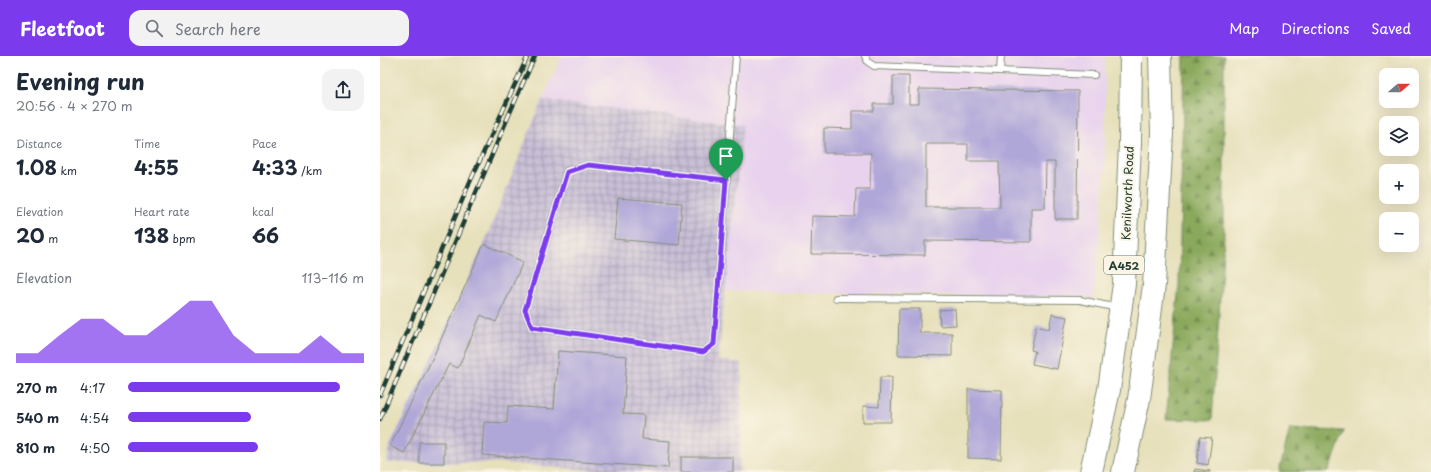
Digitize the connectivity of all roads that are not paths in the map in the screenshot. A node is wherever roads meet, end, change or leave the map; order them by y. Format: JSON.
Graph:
{"nodes":[{"id":1,"x":736,"y":56,"type":"edge"},
{"id":2,"x":865,"y":56,"type":"edge"},
{"id":3,"x":1000,"y":56,"type":"edge"},
{"id":4,"x":1131,"y":56,"type":"edge"},
{"id":5,"x":1160,"y":56,"type":"edge"},
{"id":6,"x":1000,"y":71,"type":"junction"},
{"id":7,"x":1094,"y":75,"type":"dead end"},
{"id":8,"x":726,"y":180,"type":"junction"},
{"id":9,"x":836,"y":298,"type":"dead end"},
{"id":10,"x":1120,"y":308,"type":"junction"},
{"id":11,"x":1091,"y":472,"type":"edge"},
{"id":12,"x":1123,"y":472,"type":"edge"}],
"edges":[{"from":1,"to":8,"type":"lane"},
{"from":2,"to":6,"type":"lane"},
{"from":3,"to":6,"type":"lane"},
{"from":4,"to":10,"type":"highway","name":"Kenilworth Road","number":"A452"},
{"from":5,"to":12,"type":"highway","number":"A452"},
{"from":6,"to":7,"type":"lane"},
{"from":8,"to":8,"type":"lane"},
{"from":9,"to":10,"type":"lane"},
{"from":10,"to":11,"type":"highway","name":"Kenilworth Road","number":"A452"}]}
